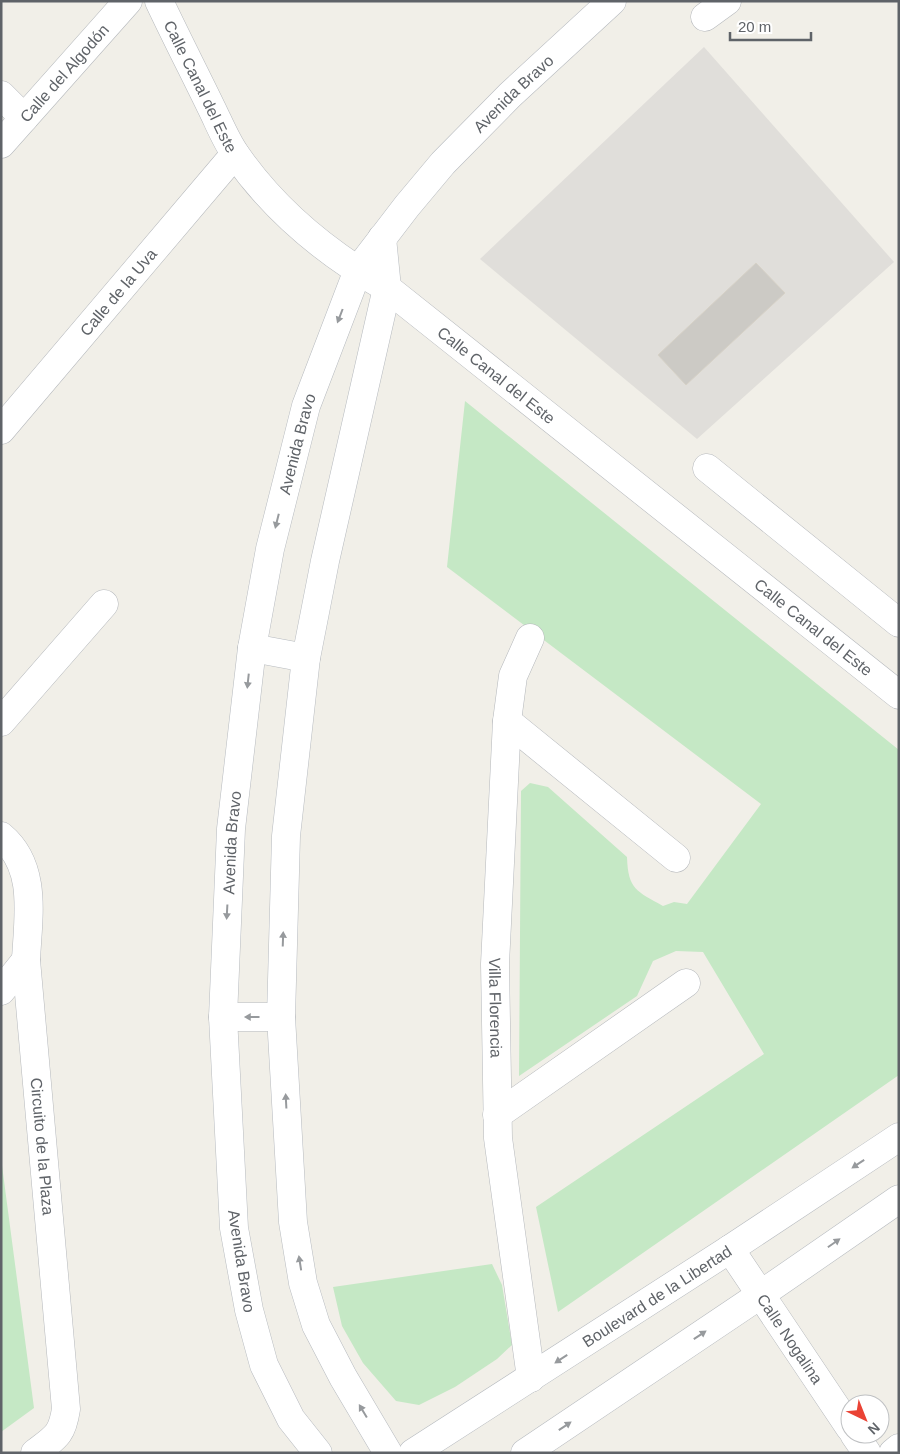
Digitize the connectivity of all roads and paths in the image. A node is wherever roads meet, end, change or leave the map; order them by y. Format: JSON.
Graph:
{"nodes":[{"id":1,"x":128,"y":1,"type":"edge"},
{"id":2,"x":158,"y":1,"type":"edge"},
{"id":3,"x":612,"y":1,"type":"edge"},
{"id":4,"x":726,"y":1,"type":"edge"},
{"id":5,"x":705,"y":17,"type":"dead end"},
{"id":6,"x":1,"y":95,"type":"edge"},
{"id":7,"x":24,"y":118,"type":"junction"},
{"id":8,"x":1,"y":144,"type":"edge"},
{"id":9,"x":235,"y":154,"type":"junction"},
{"id":10,"x":382,"y":238,"type":"junction"},
{"id":11,"x":358,"y":270,"type":"junction"},
{"id":12,"x":387,"y":288,"type":"junction"},
{"id":13,"x":1,"y":430,"type":"edge"},
{"id":14,"x":707,"y":468,"type":"dead end"},
{"id":15,"x":104,"y":604,"type":"dead end"},
{"id":16,"x":899,"y":623,"type":"edge"},
{"id":17,"x":530,"y":638,"type":"dead end"},
{"id":18,"x":252,"y":648,"type":"junction"},
{"id":19,"x":306,"y":658,"type":"junction"},
{"id":20,"x":899,"y":695,"type":"edge"},
{"id":21,"x":507,"y":721,"type":"junction"},
{"id":22,"x":1,"y":722,"type":"edge"},
{"id":23,"x":1,"y":836,"type":"edge"},
{"id":24,"x":676,"y":858,"type":"dead end"},
{"id":25,"x":26,"y":960,"type":"junction"},
{"id":26,"x":686,"y":983,"type":"dead end"},
{"id":27,"x":1,"y":991,"type":"edge"},
{"id":28,"x":223,"y":1017,"type":"junction"},
{"id":29,"x":281,"y":1017,"type":"junction"},
{"id":30,"x":497,"y":1115,"type":"junction"},
{"id":31,"x":899,"y":1137,"type":"edge"},
{"id":32,"x":899,"y":1199,"type":"edge"},
{"id":33,"x":730,"y":1249,"type":"junction"},
{"id":34,"x":760,"y":1295,"type":"junction"},
{"id":35,"x":531,"y":1378,"type":"junction"},
{"id":36,"x":840,"y":1413,"type":"edge"},
{"id":37,"x":899,"y":1448,"type":"edge"},
{"id":38,"x":35,"y":1453,"type":"edge"},
{"id":39,"x":318,"y":1453,"type":"edge"},
{"id":40,"x":388,"y":1453,"type":"edge"},
{"id":41,"x":413,"y":1453,"type":"edge"},
{"id":42,"x":525,"y":1453,"type":"edge"},
{"id":43,"x":892,"y":1453,"type":"edge"}],
"edges":[{"from":1,"to":7,"type":"street","name":"Calle del Algodón"},
{"from":2,"to":9,"type":"street","name":"Calle Canal del Este"},
{"from":3,"to":10,"type":"street","name":"Avenida Bravo"},
{"from":4,"to":5,"type":"street"},
{"from":6,"to":7,"type":"street"},
{"from":7,"to":8,"type":"street","name":"Calle del Algodón"},
{"from":9,"to":11,"type":"street","name":"Calle Canal del Este"},
{"from":9,"to":13,"type":"street","name":"Calle de la Uva"},
{"from":10,"to":11,"type":"street","name":"Avenida Bravo"},
{"from":10,"to":12,"type":"street"},
{"from":11,"to":12,"type":"street","name":"Calle Canal del Este"},
{"from":11,"to":18,"type":"street","name":"Avenida Bravo","one_way":true},
{"from":12,"to":19,"type":"street"},
{"from":12,"to":20,"type":"street","name":"Calle Canal del Este"},
{"from":14,"to":16,"type":"street"},
{"from":15,"to":22,"type":"street"},
{"from":17,"to":21,"type":"street","name":"Villa Florencia"},
{"from":18,"to":19,"type":"street"},
{"from":18,"to":28,"type":"street","name":"Avenida Bravo","one_way":true},
{"from":29,"to":19,"type":"street","one_way":true},
{"from":21,"to":24,"type":"street"},
{"from":21,"to":30,"type":"street","name":"Villa Florencia"},
{"from":23,"to":25,"type":"street","name":"Circuito de la Plaza"},
{"from":25,"to":27,"type":"street"},
{"from":25,"to":38,"type":"street","name":"Circuito de la Plaza"},
{"from":26,"to":30,"type":"street"},
{"from":29,"to":28,"type":"street","one_way":true},
{"from":28,"to":39,"type":"street","name":"Avenida Bravo"},
{"from":40,"to":29,"type":"street","one_way":true},
{"from":30,"to":35,"type":"street","name":"Villa Florencia"},
{"from":31,"to":33,"type":"street","name":"Boulevard de la Libertad","one_way":true},
{"from":34,"to":32,"type":"street","one_way":true},
{"from":33,"to":34,"type":"street","name":"Calle Nogalina"},
{"from":33,"to":35,"type":"street","name":"Boulevard de la Libertad","one_way":true},
{"from":34,"to":36,"type":"street","name":"Calle Nogalina"},
{"from":42,"to":34,"type":"street","one_way":true},
{"from":35,"to":41,"type":"street","name":"Boulevard de la Libertad"},
{"from":37,"to":43,"type":"street"}]}
